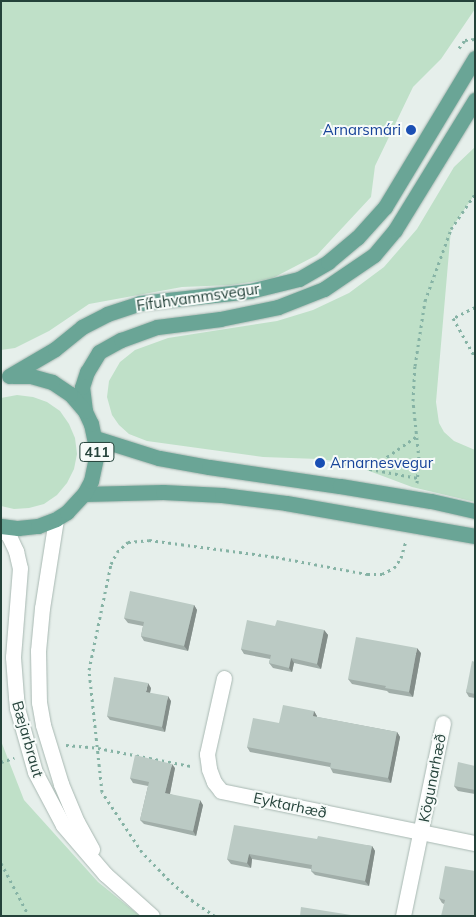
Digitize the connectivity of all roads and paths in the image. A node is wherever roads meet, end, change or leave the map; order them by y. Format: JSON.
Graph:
{"nodes":[{"id":1,"x":475,"y":58,"type":"edge"},
{"id":2,"x":475,"y":100,"type":"edge"},
{"id":3,"x":475,"y":194,"type":"edge"},
{"id":4,"x":475,"y":307,"type":"edge"},
{"id":5,"x":475,"y":357,"type":"edge"},
{"id":6,"x":5,"y":377,"type":"edge"},
{"id":7,"x":85,"y":411,"type":"junction"},
{"id":8,"x":417,"y":436,"type":"junction"},
{"id":9,"x":95,"y":438,"type":"junction"},
{"id":10,"x":344,"y":464,"type":"dead end"},
{"id":11,"x":370,"y":469,"type":"junction"},
{"id":12,"x":418,"y":478,"type":"junction"},
{"id":13,"x":416,"y":486,"type":"dead end"},
{"id":14,"x":84,"y":494,"type":"junction"},
{"id":15,"x":475,"y":511,"type":"edge"},
{"id":16,"x":56,"y":520,"type":"junction"},
{"id":17,"x":1,"y":527,"type":"edge"},
{"id":18,"x":475,"y":536,"type":"edge"},
{"id":19,"x":407,"y":537,"type":"dead end"},
{"id":20,"x":224,"y":678,"type":"dead end"},
{"id":21,"x":443,"y":723,"type":"dead end"},
{"id":22,"x":59,"y":744,"type":"dead end"},
{"id":23,"x":98,"y":748,"type":"junction"},
{"id":24,"x":209,"y":770,"type":"junction"},
{"id":25,"x":420,"y":833,"type":"junction"},
{"id":26,"x":475,"y":843,"type":"edge"},
{"id":27,"x":1,"y":863,"type":"edge"},
{"id":28,"x":106,"y":874,"type":"junction"},
{"id":29,"x":29,"y":916,"type":"edge"},
{"id":30,"x":152,"y":916,"type":"edge"},
{"id":31,"x":215,"y":916,"type":"edge"},
{"id":32,"x":403,"y":916,"type":"edge"}],
"edges":[{"from":1,"to":6,"type":"main road","name":"Fífuhvammsvegur"},
{"from":2,"to":7,"type":"main road","name":"Fífuhvammsvegur"},
{"from":3,"to":8,"type":"path"},
{"from":4,"to":5,"type":"path"},
{"from":6,"to":7,"type":"main road","number":"411"},
{"from":7,"to":9,"type":"main road","number":"411"},
{"from":8,"to":11,"type":"path"},
{"from":8,"to":12,"type":"path"},
{"from":9,"to":14,"type":"main road","number":"411"},
{"from":9,"to":15,"type":"main road","number":"411"},
{"from":10,"to":11,"type":"path"},
{"from":11,"to":12,"type":"path"},
{"from":12,"to":13,"type":"path"},
{"from":14,"to":16,"type":"main road","number":"411"},
{"from":14,"to":18,"type":"main road"},
{"from":16,"to":17,"type":"main road","number":"411"},
{"from":16,"to":28,"type":"street","name":"Bæjarbraut"},
{"from":17,"to":28,"type":"street","name":"Bæjarbraut"},
{"from":19,"to":23,"type":"path"},
{"from":20,"to":24,"type":"street"},
{"from":21,"to":25,"type":"street","name":"Kögunarhæð"},
{"from":22,"to":23,"type":"path"},
{"from":23,"to":24,"type":"path"},
{"from":23,"to":31,"type":"path"},
{"from":24,"to":25,"type":"street","name":"Eyktarhæð"},
{"from":25,"to":26,"type":"street","name":"Eyktarhæð"},
{"from":25,"to":32,"type":"street","name":"Kögunarhæð"},
{"from":27,"to":29,"type":"path"},
{"from":28,"to":30,"type":"street","name":"Bæjarbraut"}]}
